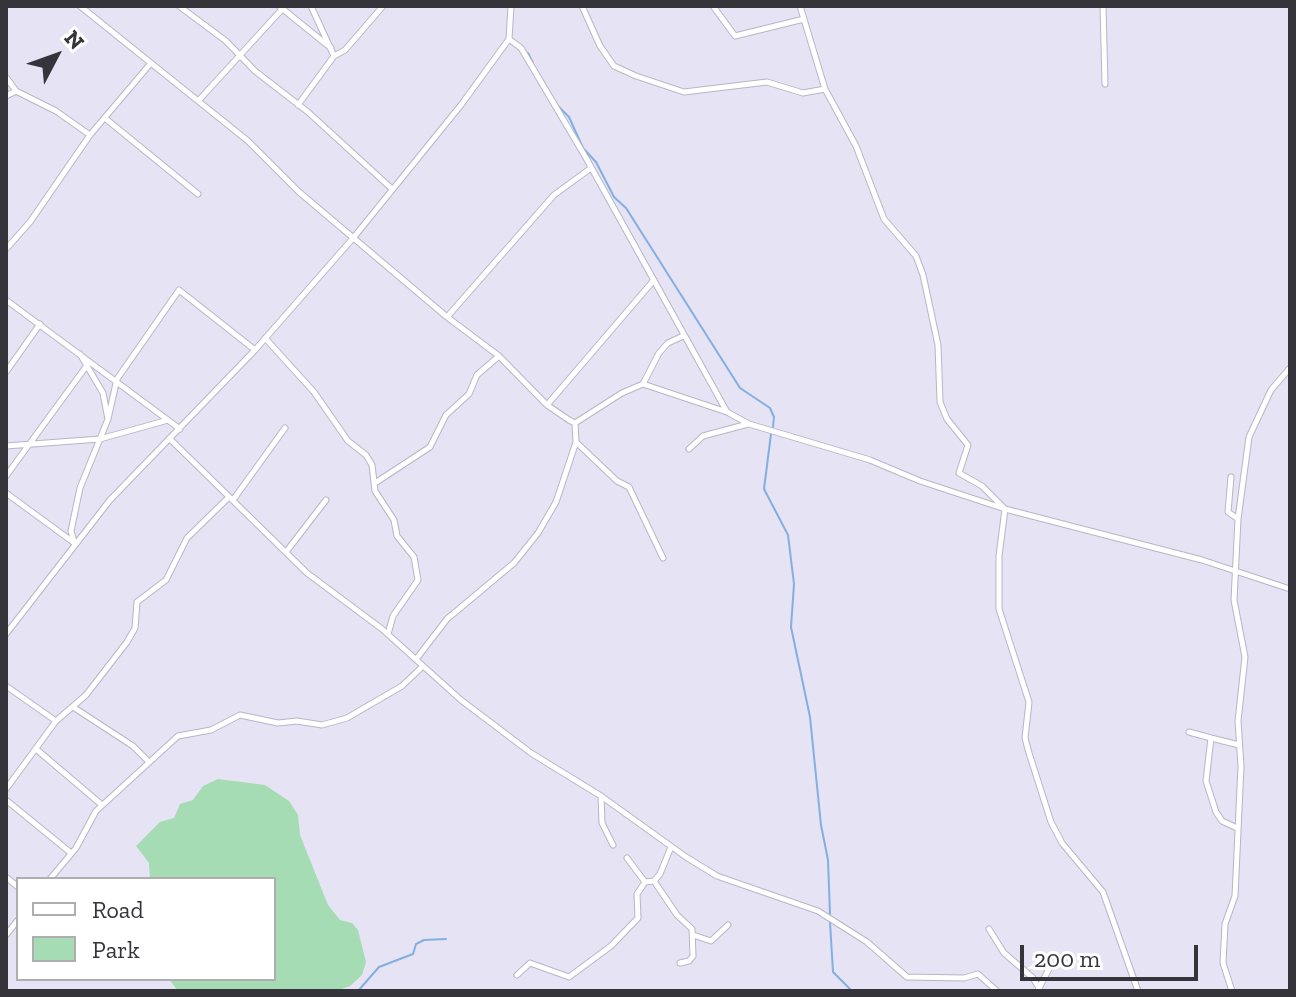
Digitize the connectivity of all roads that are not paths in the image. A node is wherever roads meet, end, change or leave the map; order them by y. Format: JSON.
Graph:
{"nodes":[{"id":1,"x":80,"y":6,"type":"edge"},
{"id":2,"x":179,"y":6,"type":"edge"},
{"id":3,"x":311,"y":6,"type":"edge"},
{"id":4,"x":383,"y":6,"type":"edge"},
{"id":5,"x":511,"y":6,"type":"edge"},
{"id":6,"x":582,"y":6,"type":"edge"},
{"id":7,"x":713,"y":6,"type":"edge"},
{"id":8,"x":800,"y":6,"type":"edge"},
{"id":9,"x":1103,"y":6,"type":"edge"},
{"id":10,"x":282,"y":7,"type":"edge"},
{"id":11,"x":804,"y":19,"type":"junction"},
{"id":12,"x":509,"y":39,"type":"junction"},
{"id":13,"x":333,"y":53,"type":"junction"},
{"id":14,"x":240,"y":54,"type":"junction"},
{"id":15,"x":151,"y":63,"type":"junction"},
{"id":16,"x":6,"y":77,"type":"edge"},
{"id":17,"x":1105,"y":84,"type":"dead end"},
{"id":18,"x":825,"y":89,"type":"junction"},
{"id":19,"x":16,"y":91,"type":"junction"},
{"id":20,"x":6,"y":96,"type":"edge"},
{"id":21,"x":199,"y":100,"type":"junction"},
{"id":22,"x":298,"y":105,"type":"junction"},
{"id":23,"x":106,"y":119,"type":"junction"},
{"id":24,"x":90,"y":135,"type":"junction"},
{"id":25,"x":591,"y":168,"type":"junction"},
{"id":26,"x":391,"y":188,"type":"junction"},
{"id":27,"x":198,"y":194,"type":"dead end"},
{"id":28,"x":354,"y":237,"type":"junction"},
{"id":29,"x":6,"y":249,"type":"edge"},
{"id":30,"x":654,"y":280,"type":"junction"},
{"id":31,"x":6,"y":300,"type":"edge"},
{"id":32,"x":447,"y":317,"type":"junction"},
{"id":33,"x":40,"y":324,"type":"junction"},
{"id":34,"x":683,"y":336,"type":"junction"},
{"id":35,"x":265,"y":338,"type":"junction"},
{"id":36,"x":255,"y":350,"type":"junction"},
{"id":37,"x":80,"y":353,"type":"junction"},
{"id":38,"x":499,"y":356,"type":"junction"},
{"id":39,"x":85,"y":368,"type":"junction"},
{"id":40,"x":1290,"y":368,"type":"edge"},
{"id":41,"x":6,"y":372,"type":"edge"},
{"id":42,"x":117,"y":379,"type":"junction"},
{"id":43,"x":643,"y":384,"type":"junction"},
{"id":44,"x":547,"y":405,"type":"junction"},
{"id":45,"x":727,"y":412,"type":"junction"},
{"id":46,"x":108,"y":419,"type":"junction"},
{"id":47,"x":168,"y":420,"type":"junction"},
{"id":48,"x":575,"y":423,"type":"junction"},
{"id":49,"x":749,"y":424,"type":"junction"},
{"id":50,"x":285,"y":428,"type":"dead end"},
{"id":51,"x":180,"y":429,"type":"junction"},
{"id":52,"x":100,"y":439,"type":"junction"},
{"id":53,"x":171,"y":440,"type":"junction"},
{"id":54,"x":576,"y":442,"type":"junction"},
{"id":55,"x":6,"y":446,"type":"edge"},
{"id":56,"x":30,"y":446,"type":"junction"},
{"id":57,"x":689,"y":449,"type":"dead end"},
{"id":58,"x":6,"y":476,"type":"edge"},
{"id":59,"x":1231,"y":477,"type":"dead end"},
{"id":60,"x":375,"y":483,"type":"junction"},
{"id":61,"x":6,"y":493,"type":"edge"},
{"id":62,"x":231,"y":499,"type":"junction"},
{"id":63,"x":326,"y":500,"type":"dead end"},
{"id":64,"x":1005,"y":509,"type":"junction"},
{"id":65,"x":1238,"y":519,"type":"junction"},
{"id":66,"x":75,"y":543,"type":"junction"},
{"id":67,"x":286,"y":552,"type":"junction"},
{"id":68,"x":663,"y":558,"type":"dead end"},
{"id":69,"x":1236,"y":570,"type":"junction"},
{"id":70,"x":1290,"y":589,"type":"edge"},
{"id":71,"x":6,"y":634,"type":"edge"},
{"id":72,"x":388,"y":634,"type":"junction"},
{"id":73,"x":417,"y":658,"type":"junction"},
{"id":74,"x":423,"y":666,"type":"junction"},
{"id":75,"x":6,"y":686,"type":"edge"},
{"id":76,"x":73,"y":707,"type":"junction"},
{"id":77,"x":56,"y":721,"type":"junction"},
{"id":78,"x":1189,"y":732,"type":"dead end"},
{"id":79,"x":1211,"y":738,"type":"junction"},
{"id":80,"x":1239,"y":745,"type":"junction"},
{"id":81,"x":36,"y":749,"type":"junction"},
{"id":82,"x":147,"y":760,"type":"junction"},
{"id":83,"x":6,"y":789,"type":"edge"},
{"id":84,"x":601,"y":796,"type":"junction"},
{"id":85,"x":6,"y":800,"type":"edge"},
{"id":86,"x":102,"y":805,"type":"junction"},
{"id":87,"x":1237,"y":828,"type":"junction"},
{"id":88,"x":613,"y":845,"type":"dead end"},
{"id":89,"x":671,"y":847,"type":"junction"},
{"id":90,"x":71,"y":853,"type":"junction"},
{"id":91,"x":627,"y":858,"type":"dead end"},
{"id":92,"x":52,"y":877,"type":"edge"},
{"id":93,"x":654,"y":881,"type":"junction"},
{"id":94,"x":645,"y":882,"type":"junction"},
{"id":95,"x":728,"y":925,"type":"dead end"},
{"id":96,"x":989,"y":929,"type":"dead end"},
{"id":97,"x":693,"y":935,"type":"junction"},
{"id":98,"x":680,"y":963,"type":"dead end"},
{"id":99,"x":1051,"y":965,"type":"dead end"},
{"id":100,"x":517,"y":975,"type":"dead end"},
{"id":101,"x":1038,"y":990,"type":"edge"},
{"id":102,"x":997,"y":991,"type":"edge"},
{"id":103,"x":1138,"y":991,"type":"edge"},
{"id":104,"x":1232,"y":991,"type":"edge"}],
"edges":[{"from":1,"to":15,"type":"street"},
{"from":2,"to":14,"type":"street"},
{"from":3,"to":13,"type":"street"},
{"from":4,"to":13,"type":"street"},
{"from":5,"to":12,"type":"street"},
{"from":6,"to":18,"type":"street"},
{"from":7,"to":11,"type":"street"},
{"from":8,"to":11,"type":"street"},
{"from":9,"to":17,"type":"street"},
{"from":10,"to":13,"type":"street"},
{"from":10,"to":14,"type":"street"},
{"from":11,"to":18,"type":"street"},
{"from":12,"to":25,"type":"street"},
{"from":12,"to":26,"type":"street"},
{"from":13,"to":22,"type":"street"},
{"from":14,"to":21,"type":"street"},
{"from":14,"to":22,"type":"street"},
{"from":15,"to":21,"type":"street"},
{"from":15,"to":23,"type":"street"},
{"from":16,"to":19,"type":"street"},
{"from":18,"to":64,"type":"street"},
{"from":19,"to":20,"type":"street"},
{"from":19,"to":24,"type":"street"},
{"from":21,"to":28,"type":"street"},
{"from":22,"to":26,"type":"street"},
{"from":23,"to":24,"type":"street"},
{"from":23,"to":27,"type":"street"},
{"from":24,"to":29,"type":"street"},
{"from":25,"to":30,"type":"street"},
{"from":25,"to":32,"type":"street"},
{"from":26,"to":28,"type":"street"},
{"from":28,"to":32,"type":"street"},
{"from":28,"to":35,"type":"street"},
{"from":30,"to":34,"type":"street"},
{"from":30,"to":44,"type":"street"},
{"from":31,"to":33,"type":"street"},
{"from":32,"to":38,"type":"street"},
{"from":33,"to":37,"type":"street"},
{"from":33,"to":41,"type":"street"},
{"from":34,"to":43,"type":"street"},
{"from":34,"to":45,"type":"street"},
{"from":35,"to":36,"type":"street"},
{"from":35,"to":60,"type":"street"},
{"from":36,"to":42,"type":"street"},
{"from":36,"to":51,"type":"street"},
{"from":37,"to":39,"type":"street"},
{"from":37,"to":42,"type":"street"},
{"from":38,"to":44,"type":"street"},
{"from":38,"to":60,"type":"street"},
{"from":39,"to":46,"type":"street"},
{"from":39,"to":56,"type":"street"},
{"from":40,"to":65,"type":"street"},
{"from":42,"to":46,"type":"street"},
{"from":42,"to":47,"type":"street"},
{"from":43,"to":45,"type":"street"},
{"from":43,"to":48,"type":"street"},
{"from":44,"to":48,"type":"street"},
{"from":45,"to":49,"type":"street"},
{"from":46,"to":52,"type":"street"},
{"from":47,"to":51,"type":"street"},
{"from":47,"to":52,"type":"street"},
{"from":48,"to":54,"type":"street"},
{"from":49,"to":57,"type":"street"},
{"from":49,"to":64,"type":"street"},
{"from":50,"to":62,"type":"street"},
{"from":51,"to":53,"type":"street"},
{"from":52,"to":56,"type":"street"},
{"from":52,"to":66,"type":"street"},
{"from":53,"to":62,"type":"street"},
{"from":53,"to":66,"type":"street"},
{"from":54,"to":68,"type":"street"},
{"from":54,"to":73,"type":"street"},
{"from":55,"to":56,"type":"street"},
{"from":56,"to":58,"type":"street"},
{"from":59,"to":65,"type":"street"},
{"from":60,"to":72,"type":"street"},
{"from":61,"to":66,"type":"street"},
{"from":62,"to":67,"type":"street"},
{"from":62,"to":76,"type":"street"},
{"from":63,"to":67,"type":"street"},
{"from":64,"to":69,"type":"street"},
{"from":64,"to":103,"type":"street"},
{"from":65,"to":69,"type":"street"},
{"from":66,"to":71,"type":"street"},
{"from":67,"to":72,"type":"street"},
{"from":69,"to":70,"type":"street"},
{"from":69,"to":80,"type":"street"},
{"from":72,"to":73,"type":"street"},
{"from":73,"to":74,"type":"street"},
{"from":74,"to":82,"type":"street"},
{"from":74,"to":84,"type":"street"},
{"from":75,"to":77,"type":"street"},
{"from":76,"to":77,"type":"street"},
{"from":76,"to":82,"type":"street"},
{"from":77,"to":81,"type":"street"},
{"from":78,"to":79,"type":"street"},
{"from":79,"to":80,"type":"street"},
{"from":79,"to":87,"type":"street"},
{"from":80,"to":87,"type":"street"},
{"from":81,"to":83,"type":"street"},
{"from":81,"to":86,"type":"street"},
{"from":82,"to":86,"type":"street"},
{"from":84,"to":88,"type":"street"},
{"from":84,"to":89,"type":"street"},
{"from":85,"to":90,"type":"street"},
{"from":86,"to":90,"type":"street"},
{"from":87,"to":104,"type":"street"},
{"from":89,"to":93,"type":"street"},
{"from":89,"to":102,"type":"street"},
{"from":90,"to":92,"type":"street"},
{"from":91,"to":94,"type":"street"},
{"from":93,"to":94,"type":"street"},
{"from":93,"to":97,"type":"street"},
{"from":94,"to":100,"type":"street"},
{"from":95,"to":97,"type":"street"},
{"from":96,"to":101,"type":"street"},
{"from":97,"to":98,"type":"street"},
{"from":99,"to":101,"type":"street"}]}
